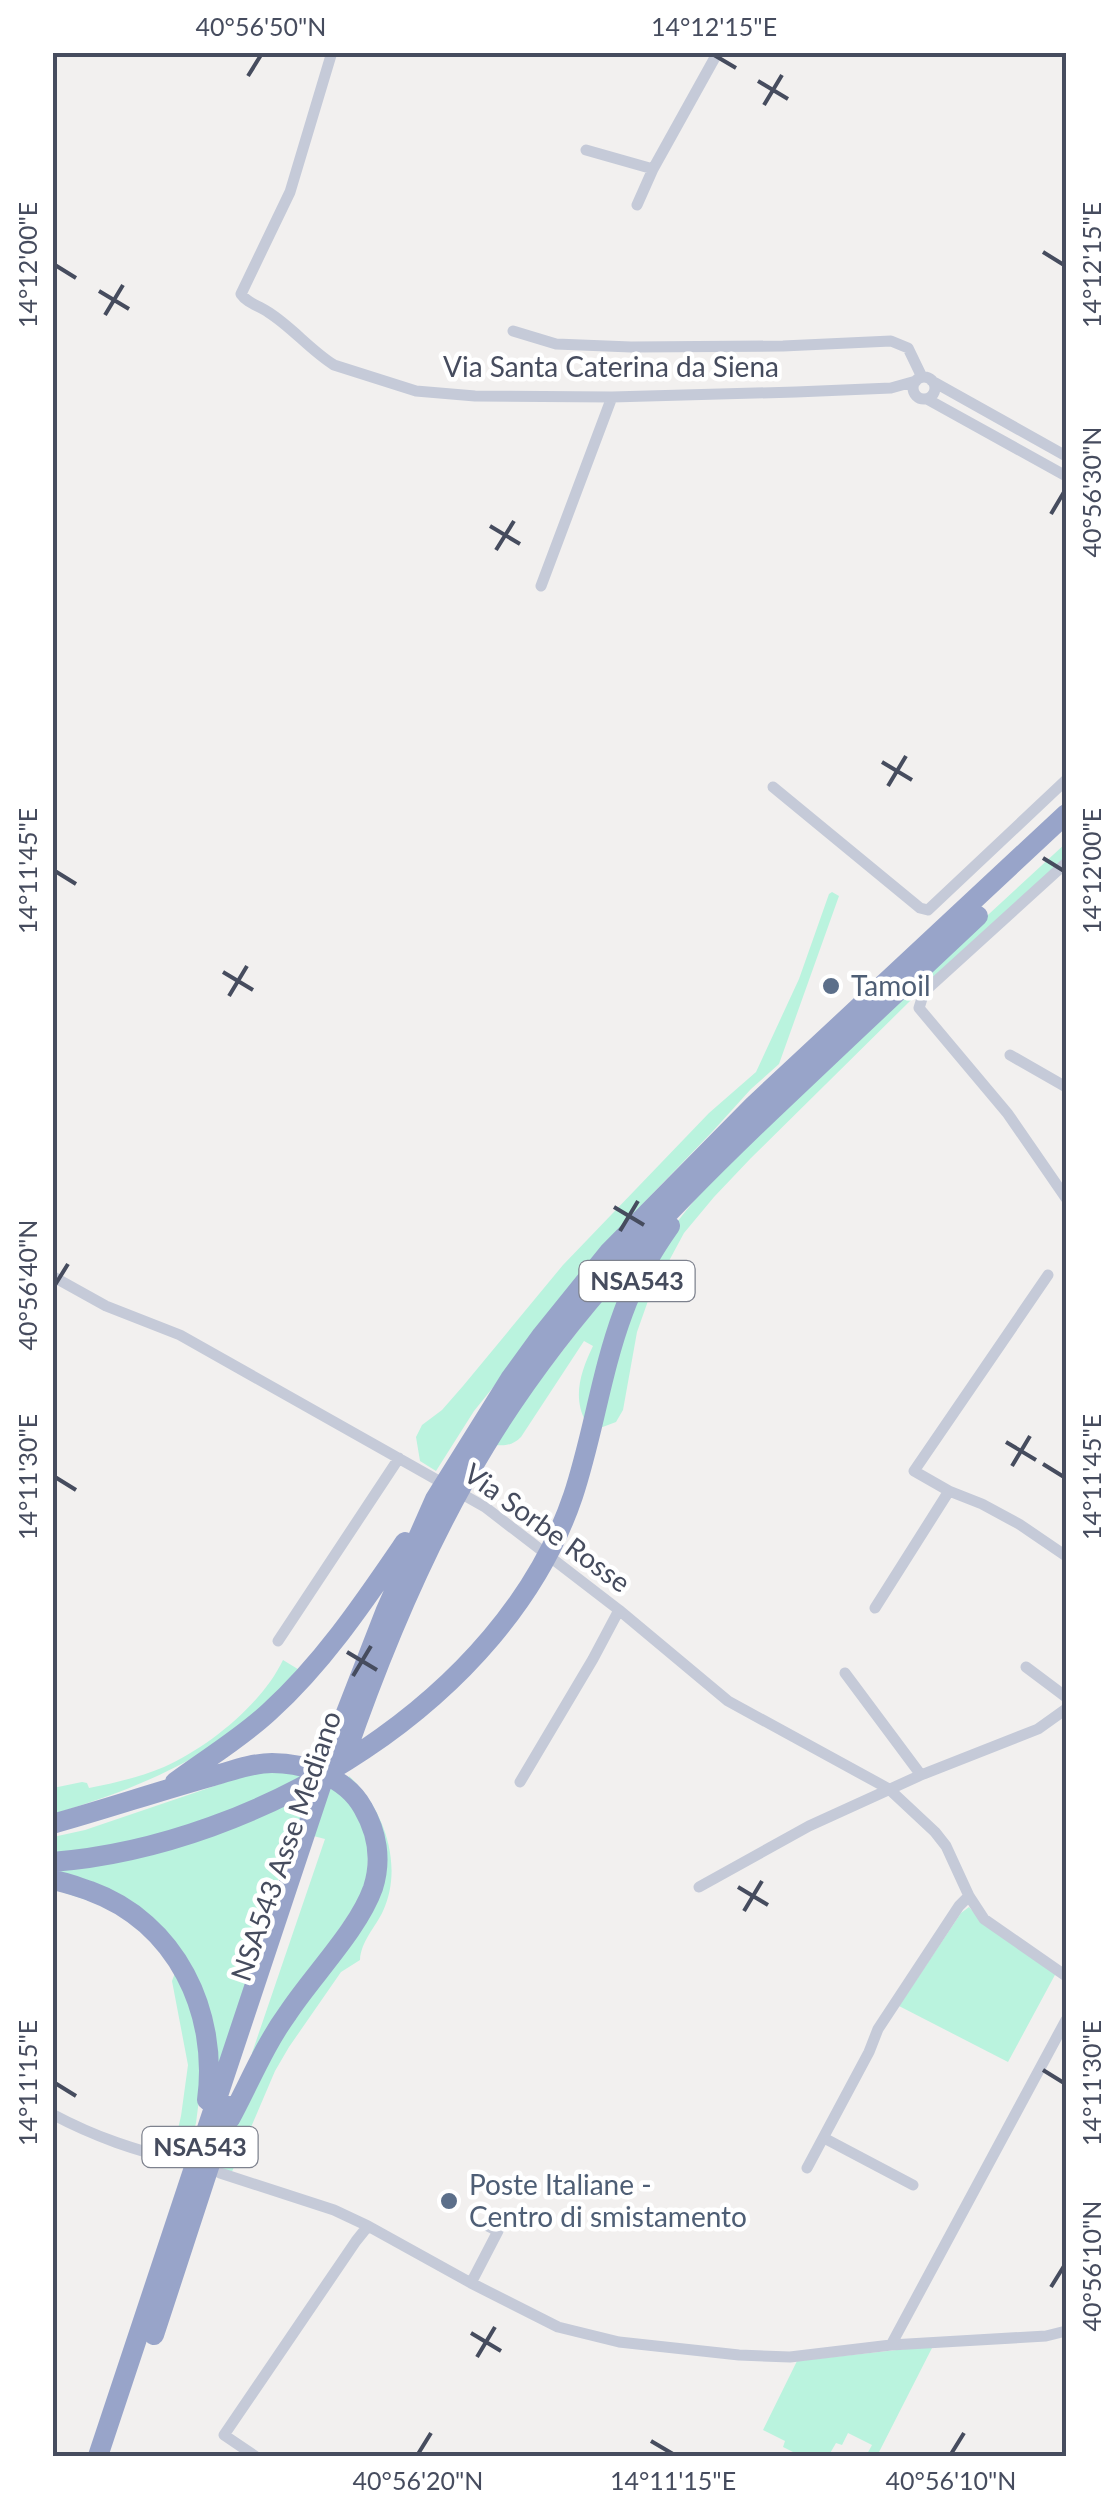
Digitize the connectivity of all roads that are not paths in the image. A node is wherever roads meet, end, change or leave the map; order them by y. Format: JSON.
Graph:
{"nodes":[{"id":1,"x":332,"y":52,"type":"edge"},
{"id":2,"x":718,"y":52,"type":"edge"},
{"id":3,"x":586,"y":150,"type":"dead end"},
{"id":4,"x":654,"y":169,"type":"junction"},
{"id":5,"x":637,"y":206,"type":"dead end"},
{"id":6,"x":513,"y":330,"type":"dead end"},
{"id":7,"x":922,"y":386,"type":"junction"},
{"id":8,"x":612,"y":397,"type":"junction"},
{"id":9,"x":973,"y":404,"type":"junction"},
{"id":10,"x":965,"y":419,"type":"junction"},
{"id":11,"x":1066,"y":456,"type":"edge"},
{"id":12,"x":1066,"y":476,"type":"edge"},
{"id":13,"x":540,"y":586,"type":"dead end"},
{"id":14,"x":1066,"y":780,"type":"edge"},
{"id":15,"x":773,"y":787,"type":"dead end"},
{"id":16,"x":1066,"y":814,"type":"edge"},
{"id":17,"x":1066,"y":833,"type":"edge"},
{"id":18,"x":1066,"y":863,"type":"edge"},
{"id":19,"x":1010,"y":1055,"type":"dead end"},
{"id":20,"x":1066,"y":1087,"type":"edge"},
{"id":21,"x":708,"y":1171,"type":"junction"},
{"id":22,"x":1066,"y":1198,"type":"edge"},
{"id":23,"x":1048,"y":1275,"type":"dead end"},
{"id":24,"x":52,"y":1276,"type":"edge"},
{"id":25,"x":516,"y":1384,"type":"junction"},
{"id":26,"x":399,"y":1458,"type":"junction"},
{"id":27,"x":949,"y":1491,"type":"junction"},
{"id":28,"x":435,"y":1499,"type":"junction"},
{"id":29,"x":1066,"y":1556,"type":"edge"},
{"id":30,"x":875,"y":1608,"type":"dead end"},
{"id":31,"x":618,"y":1610,"type":"junction"},
{"id":32,"x":278,"y":1641,"type":"dead end"},
{"id":33,"x":1026,"y":1667,"type":"dead end"},
{"id":34,"x":845,"y":1673,"type":"dead end"},
{"id":35,"x":1066,"y":1698,"type":"edge"},
{"id":36,"x":1066,"y":1708,"type":"edge"},
{"id":37,"x":921,"y":1775,"type":"junction"},
{"id":38,"x":520,"y":1782,"type":"dead end"},
{"id":39,"x":165,"y":1789,"type":"junction"},
{"id":40,"x":889,"y":1789,"type":"junction"},
{"id":41,"x":52,"y":1824,"type":"edge"},
{"id":42,"x":308,"y":1841,"type":"junction"},
{"id":43,"x":52,"y":1862,"type":"edge"},
{"id":44,"x":52,"y":1880,"type":"edge"},
{"id":45,"x":699,"y":1887,"type":"dead end"},
{"id":46,"x":969,"y":1896,"type":"junction"},
{"id":47,"x":1066,"y":1976,"type":"edge"},
{"id":48,"x":1066,"y":2020,"type":"edge"},
{"id":49,"x":52,"y":2114,"type":"edge"},
{"id":50,"x":824,"y":2138,"type":"junction"},
{"id":51,"x":209,"y":2145,"type":"junction"},
{"id":52,"x":184,"y":2162,"type":"dead end"},
{"id":53,"x":807,"y":2168,"type":"dead end"},
{"id":54,"x":220,"y":2173,"type":"dead end"},
{"id":55,"x":913,"y":2185,"type":"dead end"},
{"id":56,"x":368,"y":2226,"type":"junction"},
{"id":57,"x":488,"y":2226,"type":"dead end"},
{"id":58,"x":471,"y":2283,"type":"junction"},
{"id":59,"x":1066,"y":2331,"type":"edge"},
{"id":60,"x":891,"y":2345,"type":"junction"},
{"id":61,"x":98,"y":2456,"type":"edge"},
{"id":62,"x":113,"y":2456,"type":"edge"},
{"id":63,"x":255,"y":2456,"type":"edge"}],
"edges":[{"from":1,"to":8,"type":"street","name":"Via Santa Caterina da Siena"},
{"from":2,"to":4,"type":"street"},
{"from":3,"to":4,"type":"street"},
{"from":4,"to":5,"type":"street"},
{"from":6,"to":7,"type":"street"},
{"from":7,"to":8,"type":"street","name":"Via Santa Caterina da Siena"},
{"from":7,"to":9,"type":"street"},
{"from":7,"to":10,"type":"street"},
{"from":8,"to":13,"type":"street"},
{"from":9,"to":10,"type":"street"},
{"from":9,"to":11,"type":"street"},
{"from":10,"to":12,"type":"street"},
{"from":14,"to":15,"type":"street"},
{"from":16,"to":25,"type":"highway","name":"NSA543 Asse Mediano","number":"NSA543"},
{"from":17,"to":21,"type":"highway","name":"NSA543 Asse Mediano","number":"NSA543"},
{"from":18,"to":22,"type":"street"},
{"from":19,"to":20,"type":"street"},
{"from":21,"to":25,"type":"highway","name":"NSA543 Asse Mediano","number":"NSA543"},
{"from":21,"to":43,"type":"highway","number":"NSA543"},
{"from":23,"to":27,"type":"street"},
{"from":24,"to":26,"type":"street","name":"Via Sorbe Rosse"},
{"from":25,"to":28,"type":"highway","name":"NSA543 Asse Mediano","number":"NSA543"},
{"from":25,"to":42,"type":"highway","name":"NSA543 Asse Mediano","number":"NSA543"},
{"from":26,"to":31,"type":"street","name":"Via Sorbe Rosse"},
{"from":26,"to":32,"type":"street"},
{"from":27,"to":29,"type":"street"},
{"from":27,"to":30,"type":"street"},
{"from":28,"to":39,"type":"highway","number":"NSA543"},
{"from":28,"to":42,"type":"highway","name":"NSA543 Asse Mediano","number":"NSA543"},
{"from":31,"to":38,"type":"street"},
{"from":31,"to":40,"type":"street","name":"Via Sorbe Rosse"},
{"from":33,"to":35,"type":"street"},
{"from":34,"to":37,"type":"street"},
{"from":36,"to":37,"type":"street"},
{"from":37,"to":40,"type":"street"},
{"from":39,"to":41,"type":"highway"},
{"from":39,"to":51,"type":"highway","number":"NSA543"},
{"from":40,"to":45,"type":"street"},
{"from":40,"to":46,"type":"street","name":"Via Sorbe Rosse"},
{"from":42,"to":51,"type":"highway","name":"NSA543 Asse Mediano","number":"NSA543"},
{"from":44,"to":51,"type":"highway","number":"NSA543"},
{"from":46,"to":47,"type":"street","name":"Via Sorbe Rosse"},
{"from":46,"to":50,"type":"street"},
{"from":48,"to":60,"type":"street"},
{"from":49,"to":52,"type":"street"},
{"from":50,"to":53,"type":"street"},
{"from":50,"to":55,"type":"street"},
{"from":51,"to":61,"type":"highway","name":"NSA543 Asse Mediano","number":"NSA543"},
{"from":51,"to":62,"type":"highway","name":"NSA543 Asse Mediano","number":"NSA543"},
{"from":54,"to":56,"type":"street"},
{"from":56,"to":58,"type":"street"},
{"from":56,"to":63,"type":"street"},
{"from":57,"to":58,"type":"street"},
{"from":58,"to":60,"type":"street"},
{"from":59,"to":60,"type":"street"}]}
